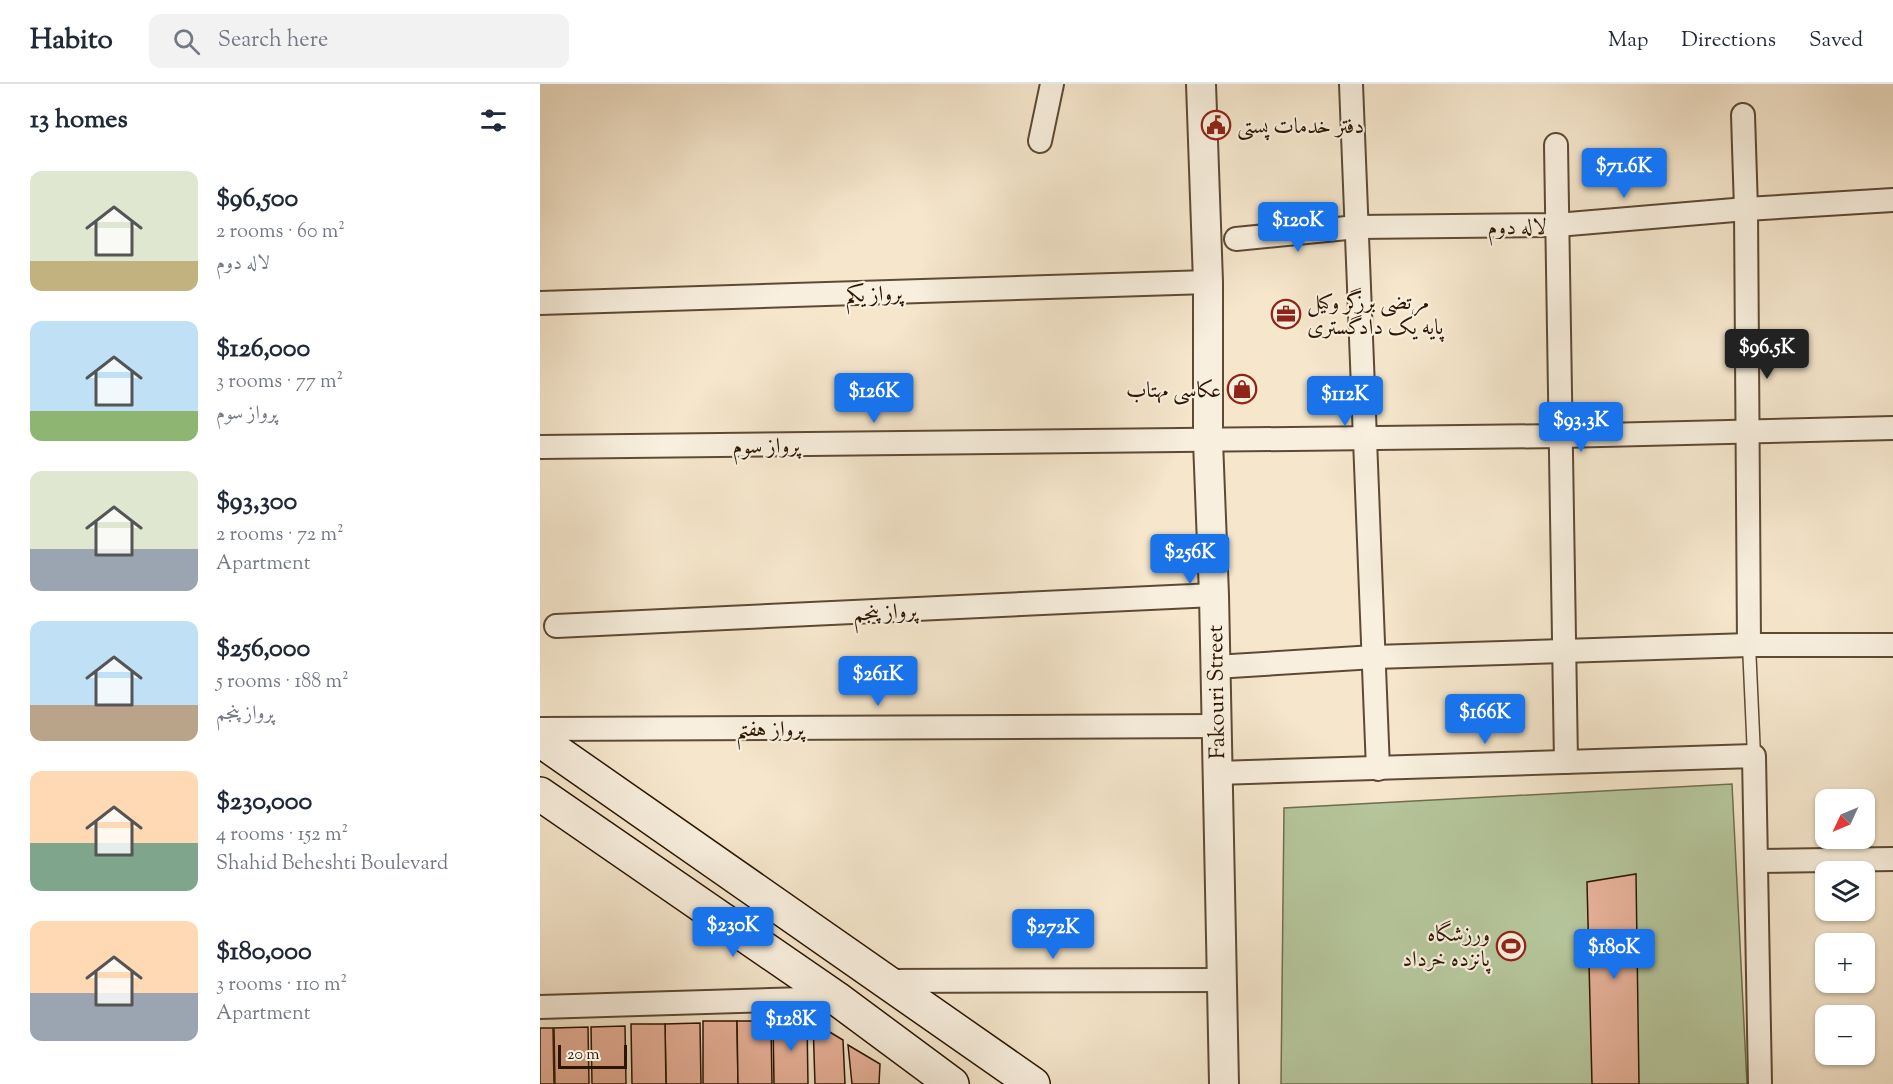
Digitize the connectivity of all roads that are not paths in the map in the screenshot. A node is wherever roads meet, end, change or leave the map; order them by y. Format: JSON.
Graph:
{"nodes":[{"id":1,"x":1052,"y":84,"type":"edge"},
{"id":2,"x":1201,"y":84,"type":"edge"},
{"id":3,"x":1351,"y":84,"type":"edge"},
{"id":4,"x":1743,"y":115,"type":"dead end"},
{"id":5,"x":1040,"y":141,"type":"dead end"},
{"id":6,"x":1556,"y":146,"type":"dead end"},
{"id":7,"x":1893,"y":200,"type":"edge"},
{"id":8,"x":1746,"y":209,"type":"junction"},
{"id":9,"x":1557,"y":225,"type":"junction"},
{"id":10,"x":1357,"y":227,"type":"junction"},
{"id":11,"x":1236,"y":239,"type":"dead end"},
{"id":12,"x":1208,"y":282,"type":"junction"},
{"id":13,"x":540,"y":303,"type":"edge"},
{"id":14,"x":1893,"y":428,"type":"edge"},
{"id":15,"x":1747,"y":432,"type":"junction"},
{"id":16,"x":1560,"y":436,"type":"junction"},
{"id":17,"x":1365,"y":437,"type":"junction"},
{"id":18,"x":1208,"y":441,"type":"junction"},
{"id":19,"x":540,"y":447,"type":"edge"},
{"id":20,"x":1214,"y":595,"type":"junction"},
{"id":21,"x":556,"y":626,"type":"dead end"},
{"id":22,"x":1749,"y":645,"type":"junction"},
{"id":23,"x":1893,"y":645,"type":"edge"},
{"id":24,"x":1564,"y":653,"type":"junction"},
{"id":25,"x":1374,"y":657,"type":"junction"},
{"id":26,"x":1215,"y":667,"type":"junction"},
{"id":27,"x":1216,"y":726,"type":"junction"},
{"id":28,"x":540,"y":729,"type":"edge"},
{"id":29,"x":540,"y":740,"type":"edge"},
{"id":30,"x":1754,"y":756,"type":"junction"},
{"id":31,"x":1566,"y":762,"type":"junction"},
{"id":32,"x":1378,"y":769,"type":"junction"},
{"id":33,"x":1217,"y":773,"type":"junction"},
{"id":34,"x":540,"y":794,"type":"edge"},
{"id":35,"x":1893,"y":859,"type":"edge"},
{"id":36,"x":1756,"y":861,"type":"junction"},
{"id":37,"x":1221,"y":980,"type":"junction"},
{"id":38,"x":886,"y":981,"type":"junction"},
{"id":39,"x":836,"y":998,"type":"junction"},
{"id":40,"x":540,"y":1007,"type":"edge"},
{"id":41,"x":952,"y":1084,"type":"edge"},
{"id":42,"x":1033,"y":1084,"type":"edge"},
{"id":43,"x":1224,"y":1084,"type":"edge"},
{"id":44,"x":1760,"y":1084,"type":"edge"}],
"edges":[{"from":1,"to":5,"type":"street"},
{"from":2,"to":12,"type":"street","name":"Fakouri Street"},
{"from":3,"to":10,"type":"street"},
{"from":4,"to":8,"type":"street"},
{"from":6,"to":9,"type":"street"},
{"from":7,"to":8,"type":"street","name":"لاله دوم"},
{"from":8,"to":9,"type":"street","name":"لاله دوم"},
{"from":8,"to":15,"type":"street"},
{"from":9,"to":10,"type":"street","name":"لاله دوم"},
{"from":9,"to":16,"type":"street"},
{"from":10,"to":11,"type":"street","name":"لاله دوم"},
{"from":10,"to":17,"type":"street"},
{"from":12,"to":13,"type":"street","name":"پرواز یکم"},
{"from":12,"to":18,"type":"street","name":"Fakouri Street"},
{"from":14,"to":15,"type":"street","name":"پرواز سوم"},
{"from":15,"to":16,"type":"street","name":"پرواز سوم"},
{"from":15,"to":22,"type":"street"},
{"from":16,"to":17,"type":"street","name":"پرواز سوم"},
{"from":16,"to":24,"type":"street"},
{"from":17,"to":18,"type":"street","name":"پرواز سوم"},
{"from":17,"to":25,"type":"street"},
{"from":18,"to":19,"type":"street","name":"پرواز سوم"},
{"from":18,"to":20,"type":"street","name":"Fakouri Street"},
{"from":20,"to":21,"type":"street","name":"پرواز پنجم"},
{"from":20,"to":26,"type":"street","name":"Fakouri Street"},
{"from":22,"to":23,"type":"street"},
{"from":22,"to":24,"type":"street"},
{"from":22,"to":30,"type":"lane"},
{"from":24,"to":25,"type":"street"},
{"from":24,"to":31,"type":"street"},
{"from":25,"to":26,"type":"street"},
{"from":25,"to":32,"type":"street"},
{"from":26,"to":27,"type":"street","name":"Fakouri Street"},
{"from":27,"to":28,"type":"street","name":"پرواز هفتم"},
{"from":27,"to":33,"type":"street","name":"Fakouri Street"},
{"from":29,"to":38,"type":"main road"},
{"from":30,"to":31,"type":"street"},
{"from":30,"to":36,"type":"street"},
{"from":31,"to":32,"type":"street"},
{"from":32,"to":33,"type":"street"},
{"from":33,"to":37,"type":"street","name":"Fakouri Street"},
{"from":34,"to":39,"type":"main road"},
{"from":35,"to":36,"type":"street"},
{"from":36,"to":44,"type":"street"},
{"from":37,"to":38,"type":"street"},
{"from":37,"to":43,"type":"street","name":"Fakouri Street"},
{"from":38,"to":42,"type":"main road"},
{"from":39,"to":40,"type":"street"},
{"from":39,"to":41,"type":"main road"}]}
